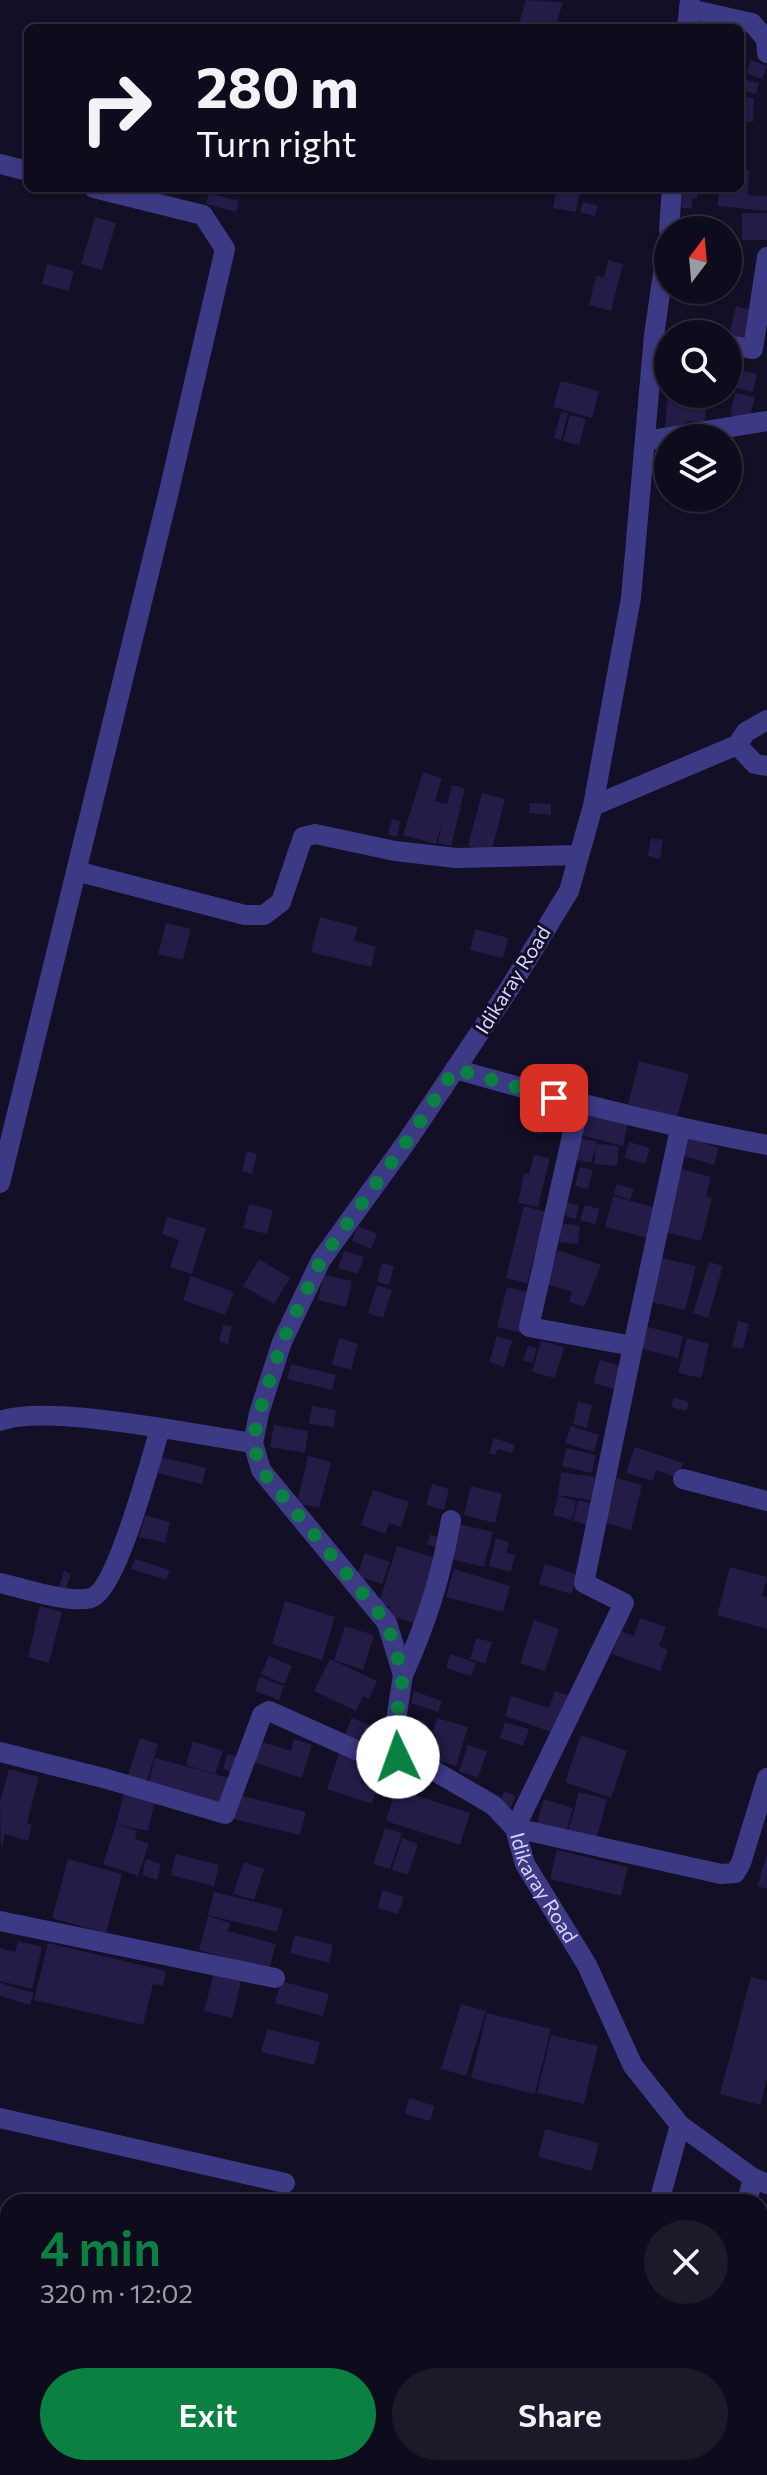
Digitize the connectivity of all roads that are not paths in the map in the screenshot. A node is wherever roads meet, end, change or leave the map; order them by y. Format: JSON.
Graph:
{"nodes":[{"id":1,"x":688,"y":12,"type":"edge"},
{"id":2,"x":767,"y":53,"type":"edge"},
{"id":3,"x":0,"y":164,"type":"edge"},
{"id":4,"x":24,"y":170,"type":"edge"},
{"id":5,"x":110,"y":192,"type":"edge"},
{"id":6,"x":672,"y":192,"type":"edge"},
{"id":7,"x":670,"y":216,"type":"edge"},
{"id":8,"x":767,"y":257,"type":"edge"},
{"id":9,"x":742,"y":347,"type":"edge"},
{"id":10,"x":654,"y":382,"type":"edge"},
{"id":11,"x":767,"y":421,"type":"edge"},
{"id":12,"x":645,"y":441,"type":"junction"},
{"id":13,"x":767,"y":720,"type":"edge"},
{"id":14,"x":737,"y":745,"type":"junction"},
{"id":15,"x":767,"y":766,"type":"edge"},
{"id":16,"x":593,"y":806,"type":"junction"},
{"id":17,"x":579,"y":855,"type":"junction"},
{"id":18,"x":76,"y":871,"type":"junction"},
{"id":19,"x":455,"y":1069,"type":"junction"},
{"id":20,"x":579,"y":1105,"type":"junction"},
{"id":21,"x":680,"y":1129,"type":"junction"},
{"id":22,"x":767,"y":1145,"type":"edge"},
{"id":23,"x":0,"y":1183,"type":"edge"},
{"id":24,"x":633,"y":1346,"type":"junction"},
{"id":25,"x":0,"y":1421,"type":"edge"},
{"id":26,"x":160,"y":1429,"type":"junction"},
{"id":27,"x":253,"y":1443,"type":"junction"},
{"id":28,"x":683,"y":1479,"type":"dead end"},
{"id":29,"x":767,"y":1501,"type":"edge"},
{"id":30,"x":451,"y":1520,"type":"dead end"},
{"id":31,"x":0,"y":1583,"type":"edge"},
{"id":32,"x":403,"y":1675,"type":"junction"},
{"id":33,"x":0,"y":1752,"type":"edge"},
{"id":34,"x":398,"y":1757,"type":"junction"},
{"id":35,"x":767,"y":1778,"type":"edge"},
{"id":36,"x":515,"y":1828,"type":"junction"},
{"id":37,"x":0,"y":1921,"type":"edge"},
{"id":38,"x":275,"y":1978,"type":"dead end"},
{"id":39,"x":0,"y":2118,"type":"edge"},
{"id":40,"x":680,"y":2125,"type":"junction"},
{"id":41,"x":760,"y":2181,"type":"edge"},
{"id":42,"x":285,"y":2183,"type":"dead end"},
{"id":43,"x":661,"y":2194,"type":"edge"}],
"edges":[{"from":1,"to":2,"type":"street"},
{"from":3,"to":4,"type":"street"},
{"from":5,"to":18,"type":"street"},
{"from":6,"to":7,"type":"street"},
{"from":8,"to":9,"type":"street"},
{"from":10,"to":12,"type":"street","name":"Idikaray Road"},
{"from":11,"to":12,"type":"street"},
{"from":12,"to":16,"type":"street","name":"Idikaray Road"},
{"from":13,"to":14,"type":"street"},
{"from":14,"to":15,"type":"street"},
{"from":14,"to":16,"type":"street"},
{"from":16,"to":17,"type":"street","name":"Idikaray Road"},
{"from":17,"to":18,"type":"street"},
{"from":17,"to":19,"type":"street","name":"Idikaray Road"},
{"from":18,"to":23,"type":"street"},
{"from":19,"to":20,"type":"street"},
{"from":19,"to":27,"type":"street","name":"Idikaray Road"},
{"from":20,"to":21,"type":"street"},
{"from":20,"to":24,"type":"street"},
{"from":21,"to":22,"type":"street"},
{"from":21,"to":24,"type":"street"},
{"from":24,"to":36,"type":"street"},
{"from":25,"to":26,"type":"street"},
{"from":26,"to":27,"type":"street"},
{"from":26,"to":31,"type":"street"},
{"from":27,"to":32,"type":"street"},
{"from":28,"to":29,"type":"street"},
{"from":30,"to":32,"type":"street"},
{"from":32,"to":34,"type":"street"},
{"from":33,"to":34,"type":"street","name":"Idikaray Road"},
{"from":34,"to":36,"type":"street","name":"Idikaray Road"},
{"from":35,"to":36,"type":"street"},
{"from":36,"to":40,"type":"street","name":"Idikaray Road"},
{"from":37,"to":38,"type":"street"},
{"from":39,"to":42,"type":"street"},
{"from":40,"to":41,"type":"street","name":"Idikaray Road"},
{"from":40,"to":43,"type":"street"}]}
